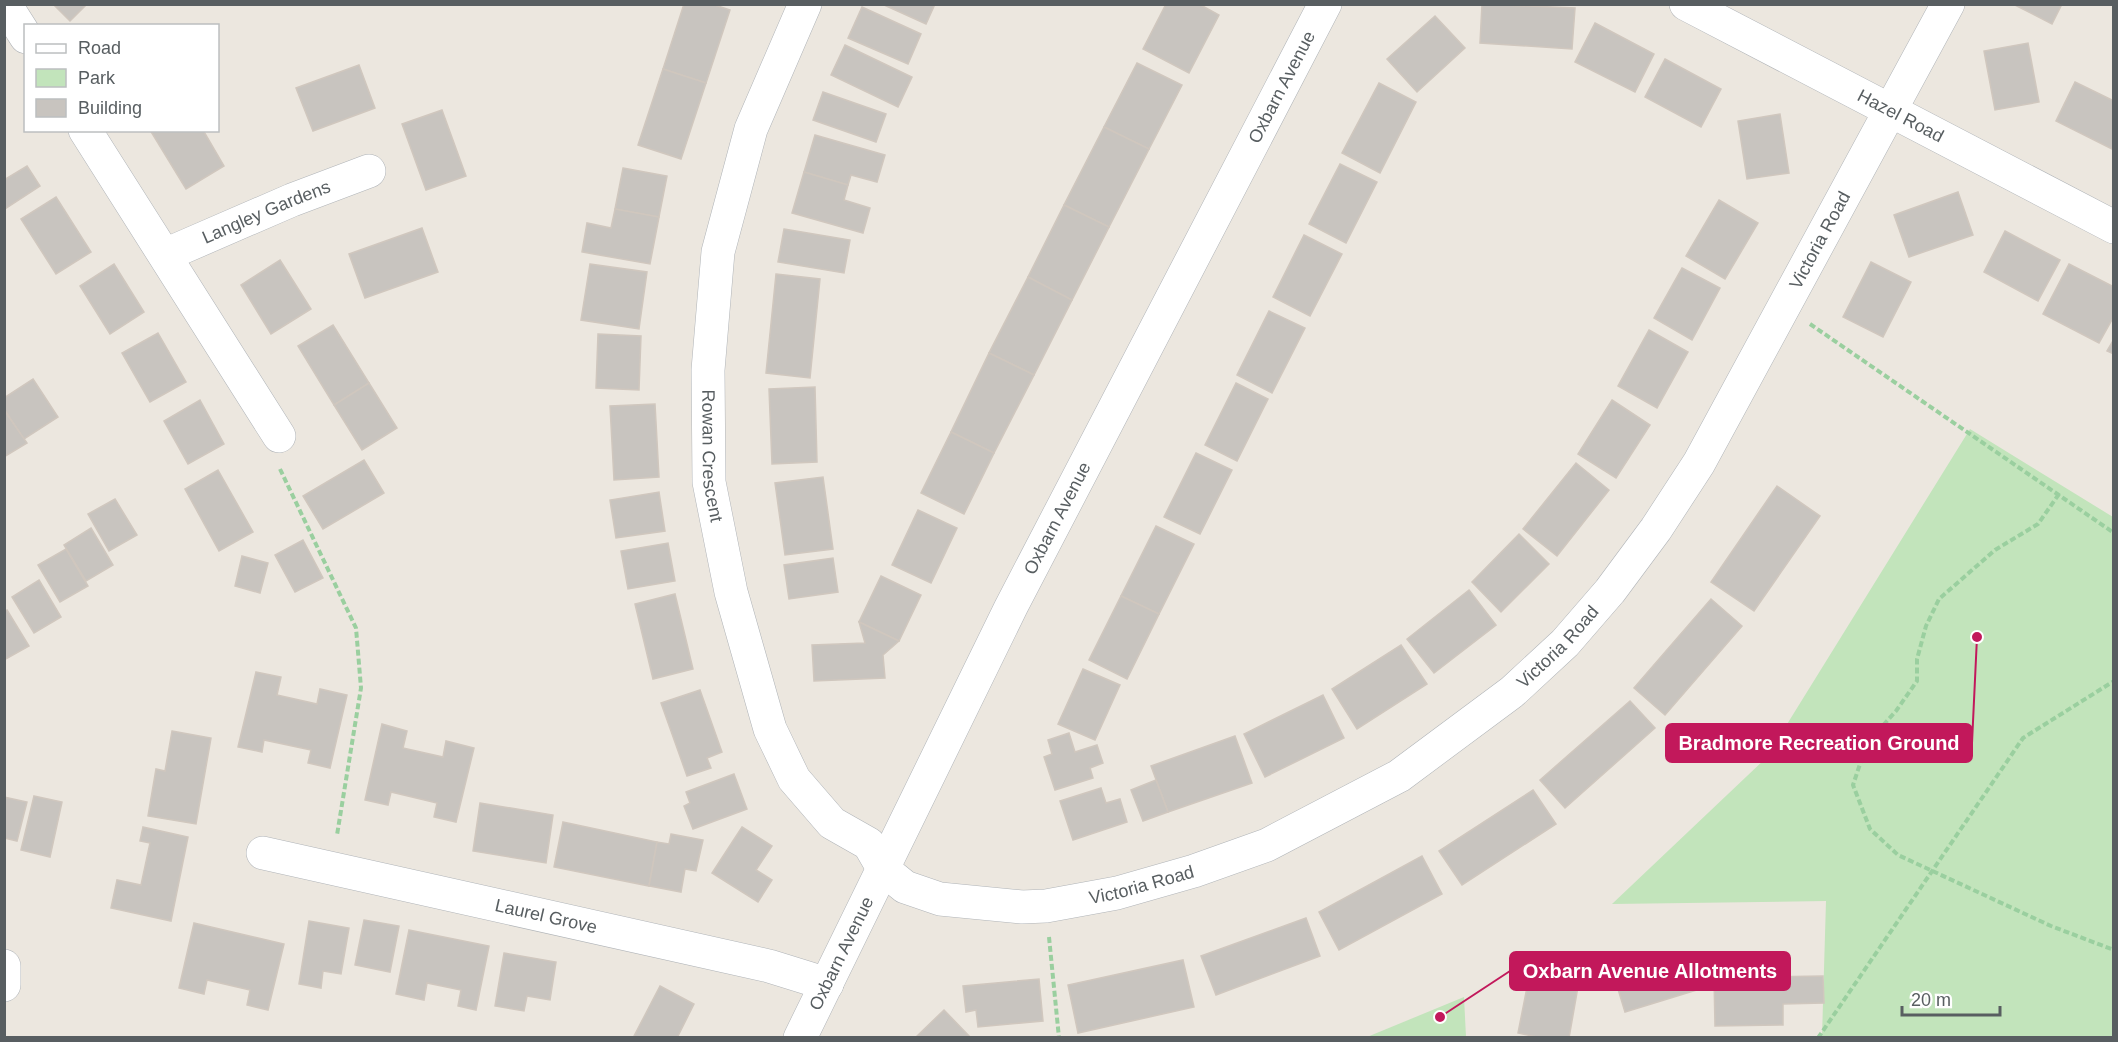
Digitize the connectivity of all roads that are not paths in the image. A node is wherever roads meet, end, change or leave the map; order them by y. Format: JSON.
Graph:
{"nodes":[{"id":1,"x":5,"y":4,"type":"edge"},
{"id":2,"x":805,"y":4,"type":"edge"},
{"id":3,"x":1325,"y":4,"type":"edge"},
{"id":4,"x":1686,"y":4,"type":"edge"},
{"id":5,"x":1948,"y":4,"type":"edge"},
{"id":6,"x":24,"y":34,"type":"edge"},
{"id":7,"x":1891,"y":110,"type":"junction"},
{"id":8,"x":86,"y":132,"type":"edge"},
{"id":9,"x":369,"y":171,"type":"dead end"},
{"id":10,"x":2114,"y":227,"type":"edge"},
{"id":11,"x":165,"y":255,"type":"junction"},
{"id":12,"x":279,"y":436,"type":"road end"},
{"id":13,"x":263,"y":853,"type":"dead end"},
{"id":14,"x":884,"y":870,"type":"junction"},
{"id":15,"x":4,"y":966,"type":"edge"},
{"id":16,"x":827,"y":984,"type":"junction"},
{"id":17,"x":4,"y":985,"type":"edge"},
{"id":18,"x":800,"y":1038,"type":"edge"}],
"edges":[{"from":1,"to":6,"type":"street"},
{"from":2,"to":14,"type":"street","name":"Rowan Crescent"},
{"from":3,"to":14,"type":"street","name":"Oxbarn Avenue"},
{"from":4,"to":7,"type":"street","name":"Hazel Road"},
{"from":5,"to":7,"type":"street","name":"Victoria Road"},
{"from":7,"to":10,"type":"street","name":"Hazel Road"},
{"from":7,"to":14,"type":"street","name":"Victoria Road"},
{"from":8,"to":11,"type":"street"},
{"from":9,"to":11,"type":"street","name":"Langley Gardens"},
{"from":11,"to":12,"type":"street"},
{"from":13,"to":16,"type":"street","name":"Laurel Grove"},
{"from":14,"to":16,"type":"street","name":"Oxbarn Avenue"},
{"from":15,"to":17,"type":"street"},
{"from":16,"to":18,"type":"street","name":"Oxbarn Avenue"}]}
